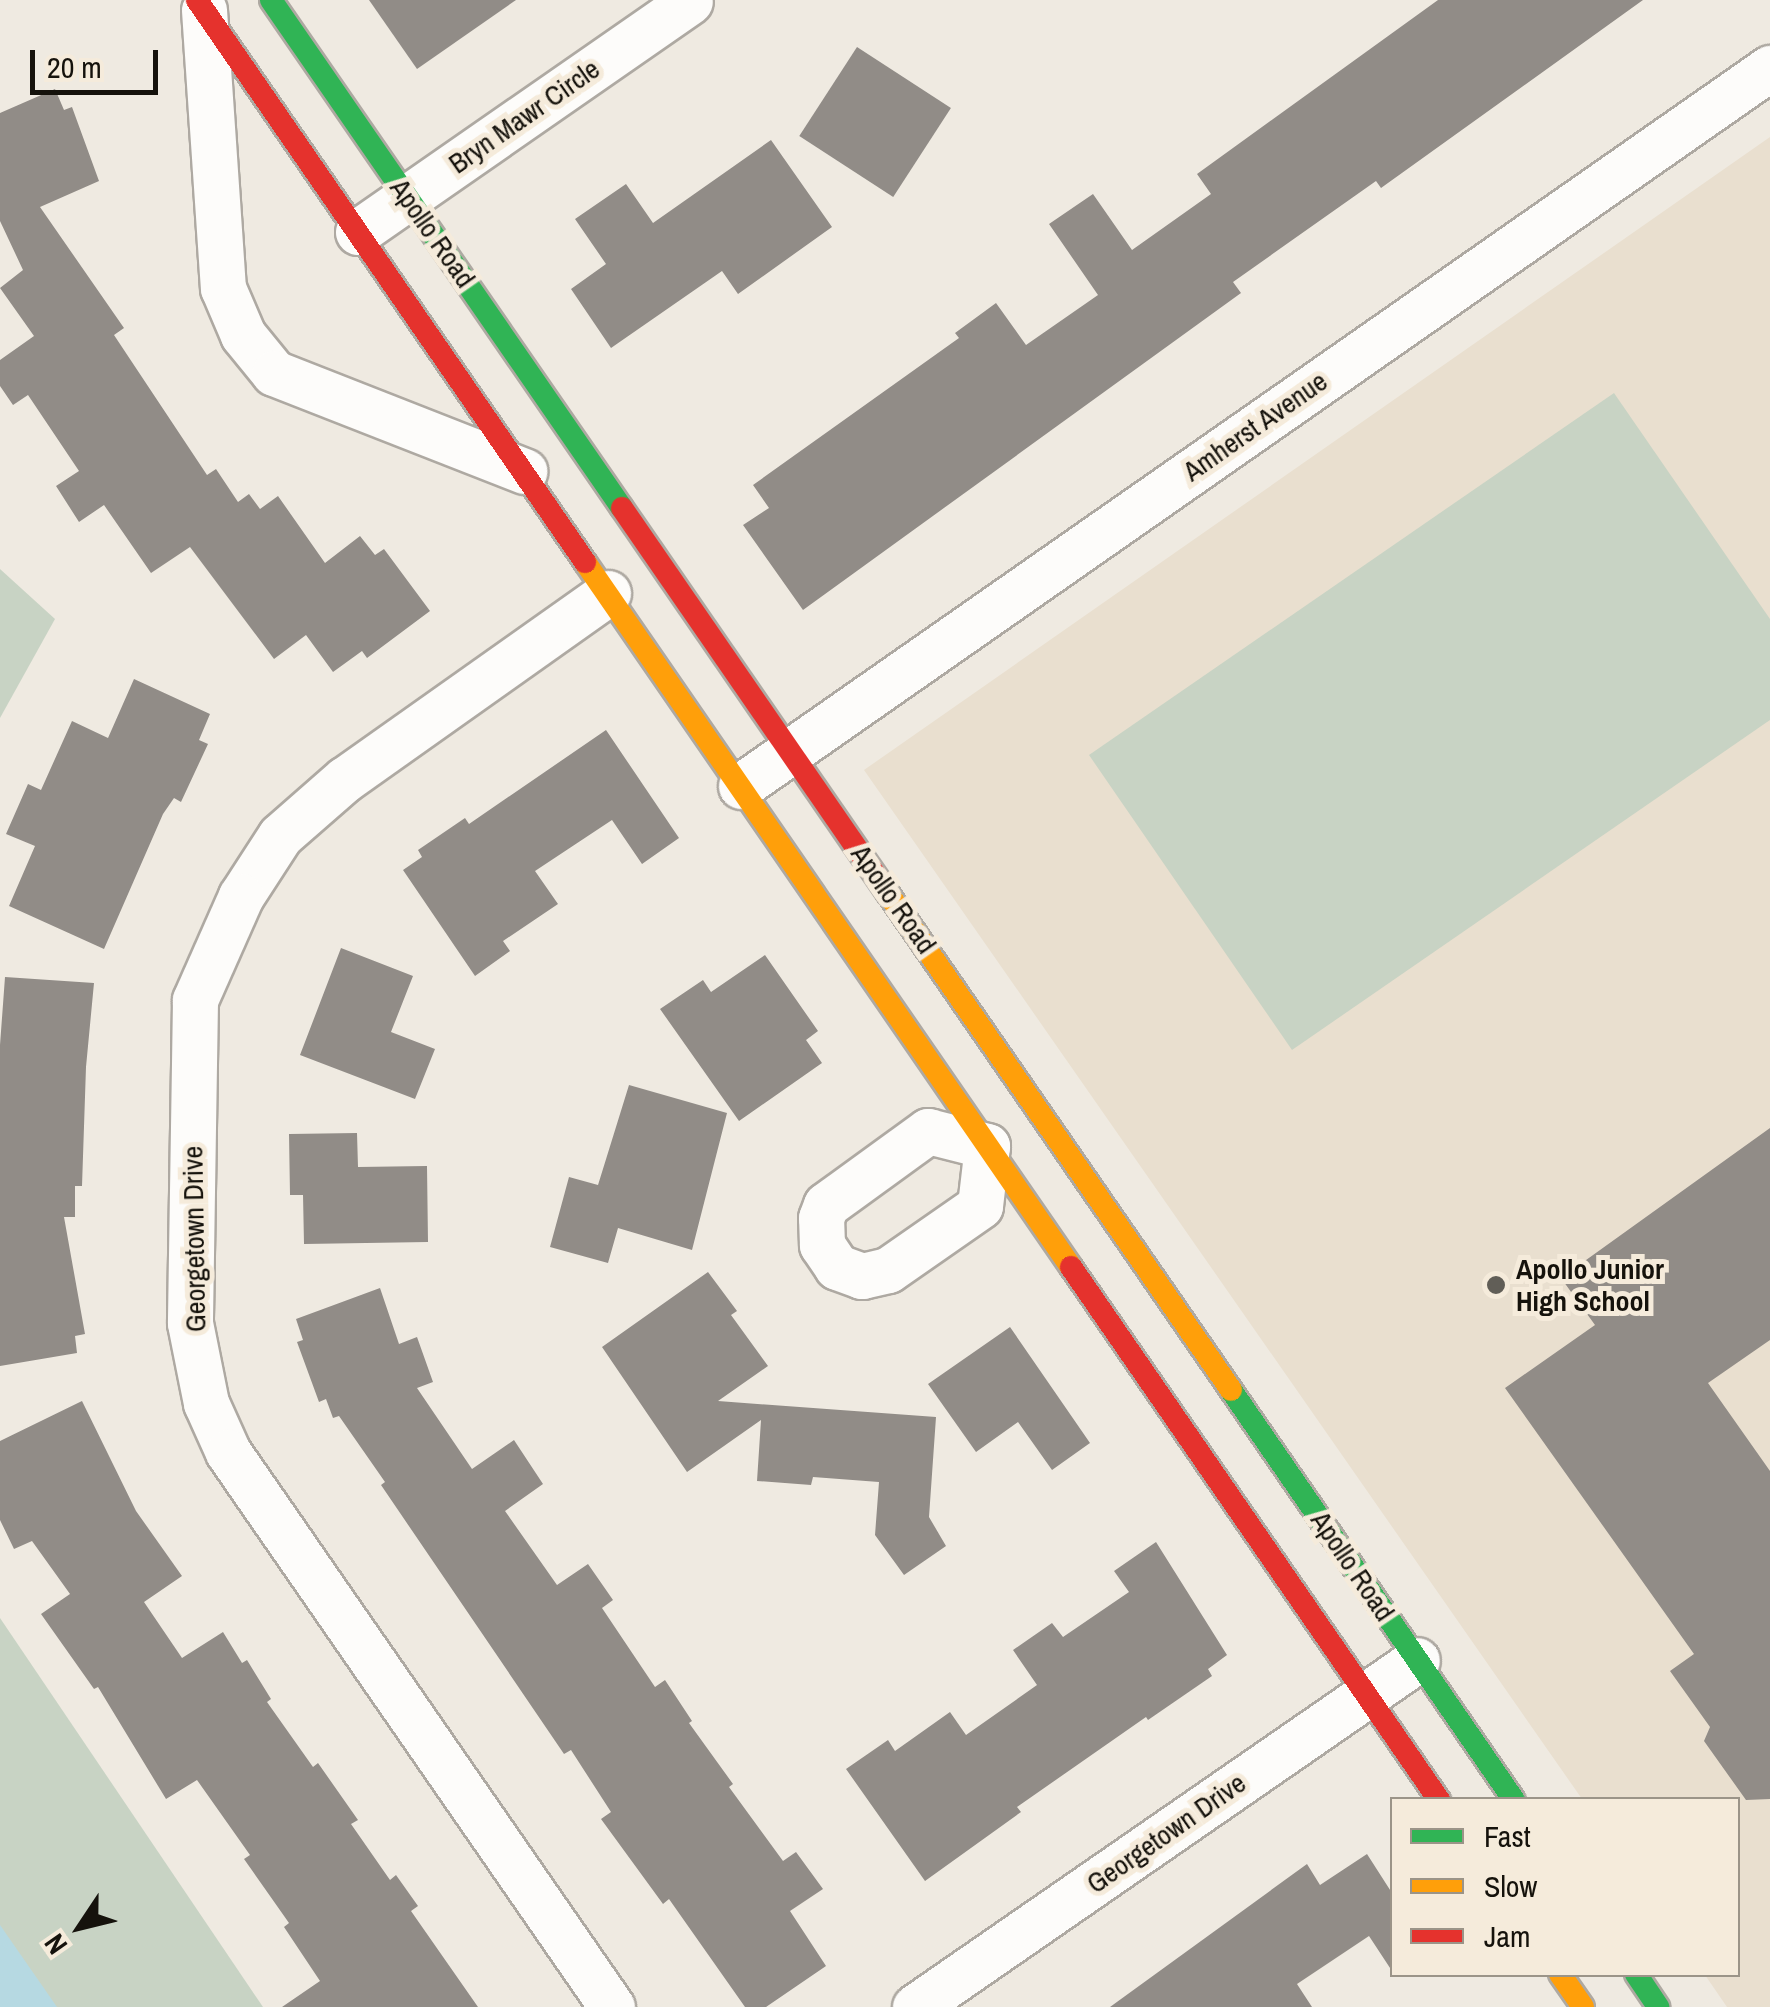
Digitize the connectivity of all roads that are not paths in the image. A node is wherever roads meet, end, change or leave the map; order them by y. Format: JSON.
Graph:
{"nodes":[{"id":1,"x":271,"y":0,"type":"edge"},
{"id":2,"x":690,"y":1,"type":"edge"},
{"id":3,"x":201,"y":5,"type":"edge"},
{"id":4,"x":1770,"y":68,"type":"edge"},
{"id":5,"x":408,"y":196,"type":"junction"},
{"id":6,"x":358,"y":232,"type":"junction"},
{"id":7,"x":524,"y":471,"type":"junction"},
{"id":8,"x":608,"y":592,"type":"junction"},
{"id":9,"x":791,"y":750,"type":"junction"},
{"id":10,"x":742,"y":786,"type":"junction"},
{"id":11,"x":1039,"y":1107,"type":"junction"},
{"id":12,"x":986,"y":1146,"type":"junction"},
{"id":13,"x":1417,"y":1660,"type":"junction"},
{"id":14,"x":1366,"y":1694,"type":"junction"},
{"id":15,"x":1437,"y":1797,"type":"edge"},
{"id":16,"x":1512,"y":1797,"type":"edge"},
{"id":17,"x":1562,"y":1977,"type":"edge"},
{"id":18,"x":1638,"y":1977,"type":"edge"},
{"id":19,"x":612,"y":2007,"type":"edge"},
{"id":20,"x":915,"y":2007,"type":"edge"},
{"id":21,"x":1583,"y":2007,"type":"edge"},
{"id":22,"x":1658,"y":2007,"type":"edge"}],
"edges":[{"from":1,"to":5,"type":"street","name":"Apollo Road"},
{"from":2,"to":5,"type":"street","name":"Bryn Mawr Circle"},
{"from":3,"to":6,"type":"street"},
{"from":3,"to":7,"type":"street"},
{"from":4,"to":9,"type":"street","name":"Amherst Avenue"},
{"from":5,"to":6,"type":"street","name":"Bryn Mawr Circle"},
{"from":5,"to":9,"type":"street","name":"Apollo Road"},
{"from":6,"to":7,"type":"street"},
{"from":7,"to":8,"type":"street"},
{"from":8,"to":10,"type":"street"},
{"from":8,"to":19,"type":"street","name":"Georgetown Drive"},
{"from":9,"to":10,"type":"street","name":"Amherst Avenue"},
{"from":9,"to":11,"type":"street","name":"Apollo Road"},
{"from":10,"to":12,"type":"street"},
{"from":11,"to":12,"type":"street"},
{"from":11,"to":13,"type":"street","name":"Apollo Road"},
{"from":12,"to":14,"type":"street"},
{"from":13,"to":14,"type":"street","name":"Georgetown Drive"},
{"from":13,"to":16,"type":"street","name":"Apollo Road"},
{"from":14,"to":15,"type":"street"},
{"from":14,"to":20,"type":"street","name":"Georgetown Drive"},
{"from":17,"to":21,"type":"street"},
{"from":18,"to":22,"type":"street"}]}
